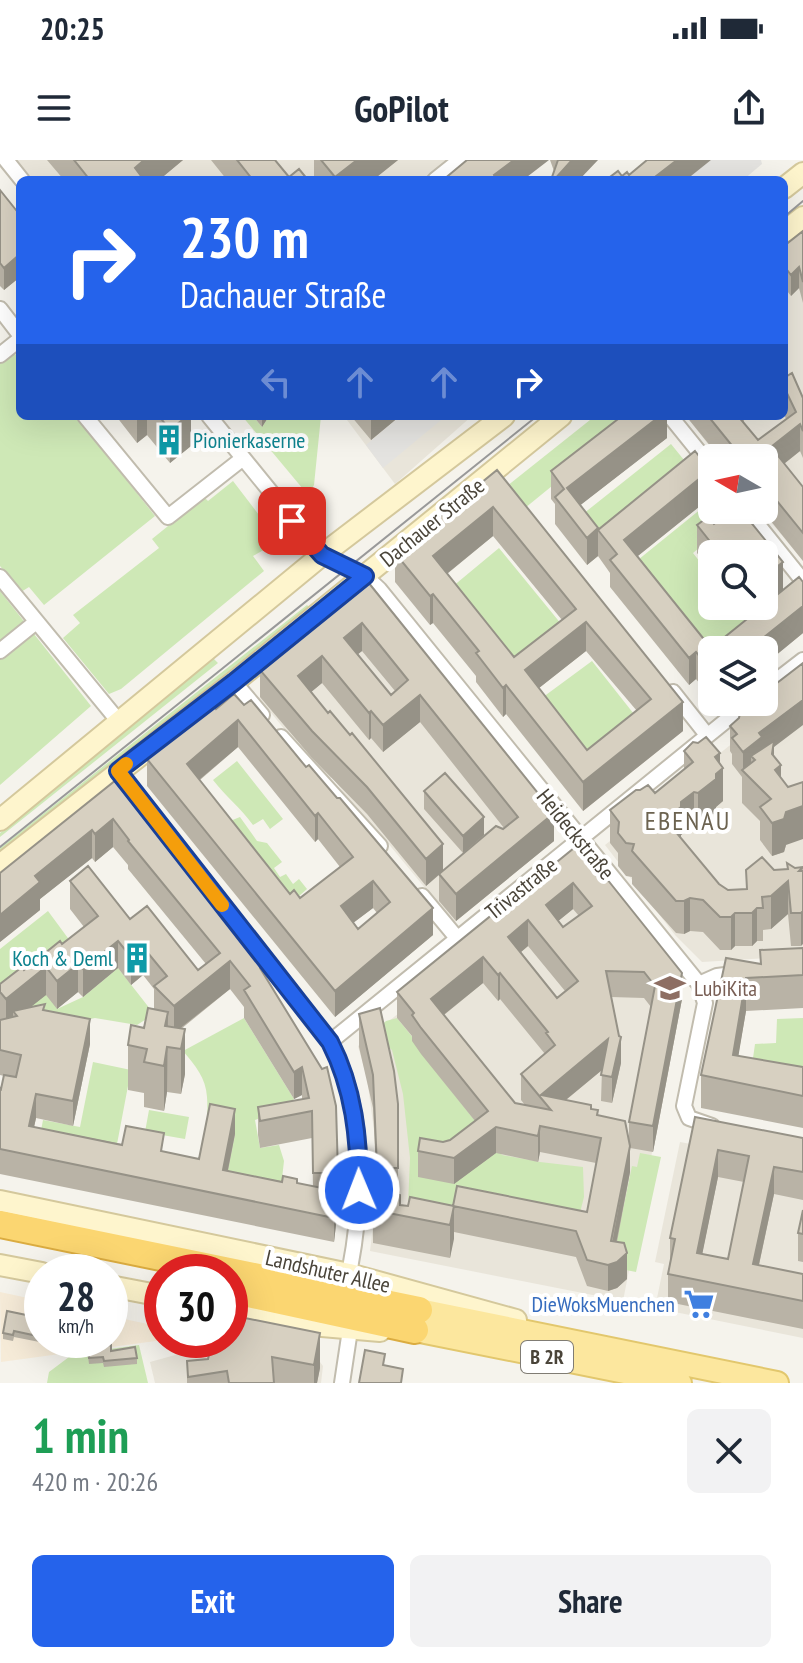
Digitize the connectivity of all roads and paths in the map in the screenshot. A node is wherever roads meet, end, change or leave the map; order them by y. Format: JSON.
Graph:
{"nodes":[{"id":1,"x":6,"y":160,"type":"edge"},
{"id":2,"x":460,"y":160,"type":"edge"},
{"id":3,"x":795,"y":160,"type":"edge"},
{"id":4,"x":803,"y":172,"type":"edge"},
{"id":5,"x":19,"y":176,"type":"edge"},
{"id":6,"x":440,"y":176,"type":"edge"},
{"id":7,"x":0,"y":309,"type":"edge"},
{"id":8,"x":16,"y":331,"type":"edge"},
{"id":9,"x":16,"y":341,"type":"edge"},
{"id":10,"x":0,"y":355,"type":"edge"},
{"id":11,"x":88,"y":420,"type":"edge"},
{"id":12,"x":212,"y":420,"type":"edge"},
{"id":13,"x":499,"y":420,"type":"edge"},
{"id":14,"x":557,"y":420,"type":"edge"},
{"id":15,"x":673,"y":420,"type":"edge"},
{"id":16,"x":698,"y":451,"type":"edge"},
{"id":17,"x":242,"y":459,"type":"junction"},
{"id":18,"x":757,"y":524,"type":"edge"},
{"id":19,"x":322,"y":555,"type":"junction"},
{"id":20,"x":365,"y":576,"type":"junction"},
{"id":21,"x":0,"y":577,"type":"edge"},
{"id":22,"x":803,"y":581,"type":"edge"},
{"id":23,"x":36,"y":622,"type":"junction"},
{"id":24,"x":0,"y":651,"type":"edge"},
{"id":25,"x":803,"y":660,"type":"edge"},
{"id":26,"x":661,"y":677,"type":"edge"},
{"id":27,"x":778,"y":679,"type":"edge"},
{"id":28,"x":234,"y":682,"type":"junction"},
{"id":29,"x":731,"y":716,"type":"edge"},
{"id":30,"x":120,"y":723,"type":"junction"},
{"id":31,"x":707,"y":735,"type":"junction"},
{"id":32,"x":118,"y":771,"type":"junction"},
{"id":33,"x":0,"y":820,"type":"edge"},
{"id":34,"x":581,"y":841,"type":"junction"},
{"id":35,"x":390,"y":858,"type":"edge"},
{"id":36,"x":0,"y":865,"type":"edge"},
{"id":37,"x":412,"y":884,"type":"edge"},
{"id":38,"x":457,"y":938,"type":"junction"},
{"id":39,"x":753,"y":972,"type":"edge"},
{"id":40,"x":699,"y":984,"type":"junction"},
{"id":41,"x":330,"y":1042,"type":"junction"},
{"id":42,"x":732,"y":1130,"type":"edge"},
{"id":43,"x":0,"y":1201,"type":"edge"},
{"id":44,"x":0,"y":1224,"type":"edge"},
{"id":45,"x":0,"y":1242,"type":"edge"},
{"id":46,"x":0,"y":1265,"type":"edge"},
{"id":47,"x":24,"y":1270,"type":"edge"},
{"id":48,"x":144,"y":1272,"type":"edge"},
{"id":49,"x":349,"y":1274,"type":"junction"},
{"id":50,"x":248,"y":1293,"type":"edge"},
{"id":51,"x":248,"y":1312,"type":"edge"},
{"id":52,"x":417,"y":1320,"type":"junction"},
{"id":53,"x":350,"y":1330,"type":"junction"},
{"id":54,"x":557,"y":1337,"type":"junction"},
{"id":55,"x":342,"y":1383,"type":"edge"},
{"id":56,"x":680,"y":1383,"type":"edge"},
{"id":57,"x":777,"y":1383,"type":"edge"}],
"edges":[{"from":1,"to":5,"type":"street"},
{"from":2,"to":6,"type":"street"},
{"from":3,"to":4,"type":"street"},
{"from":7,"to":8,"type":"street"},
{"from":9,"to":10,"type":"street"},
{"from":11,"to":17,"type":"street"},
{"from":12,"to":17,"type":"street"},
{"from":13,"to":19,"type":"main road","name":"Dachauer Straße"},
{"from":14,"to":20,"type":"main road","name":"Dachauer Straße"},
{"from":15,"to":16,"type":"street"},
{"from":17,"to":19,"type":"street"},
{"from":18,"to":22,"type":"street"},
{"from":19,"to":20,"type":"street"},
{"from":19,"to":30,"type":"main road","name":"Dachauer Straße"},
{"from":20,"to":28,"type":"main road","name":"Dachauer Straße"},
{"from":20,"to":34,"type":"street","name":"Heideckstraße"},
{"from":21,"to":23,"type":"street"},
{"from":23,"to":24,"type":"street"},
{"from":23,"to":30,"type":"street"},
{"from":25,"to":27,"type":"street"},
{"from":26,"to":31,"type":"street"},
{"from":28,"to":32,"type":"main road","name":"Dachauer Straße"},
{"from":28,"to":35,"type":"street"},
{"from":29,"to":31,"type":"street","name":"Trivastraße"},
{"from":30,"to":33,"type":"main road","name":"Dachauer Straße"},
{"from":31,"to":34,"type":"street","name":"Trivastraße"},
{"from":32,"to":36,"type":"main road","name":"Dachauer Straße"},
{"from":32,"to":41,"type":"street"},
{"from":34,"to":38,"type":"street","name":"Trivastraße"},
{"from":34,"to":40,"type":"street","name":"Heideckstraße"},
{"from":37,"to":38,"type":"street"},
{"from":38,"to":41,"type":"street","name":"Trivastraße"},
{"from":39,"to":40,"type":"street"},
{"from":40,"to":42,"type":"street"},
{"from":41,"to":49,"type":"street"},
{"from":43,"to":49,"type":"main road","name":"Landshuter Allee"},
{"from":44,"to":52,"type":"highway","name":"Landshuter Allee","number":"B 2R"},
{"from":45,"to":48,"type":"highway"},
{"from":46,"to":47,"type":"main road"},
{"from":49,"to":54,"type":"main road","name":"Landshuter Allee"},
{"from":50,"to":52,"type":"highway","name":"Landshuter Allee","number":"B 2R"},
{"from":51,"to":53,"type":"main road","name":"Landshuter Allee"},
{"from":52,"to":53,"type":"main road","name":"Landshuter Allee"},
{"from":52,"to":54,"type":"main road","name":"Landshuter Allee","number":"B 2R"},
{"from":52,"to":56,"type":"main road","name":"Landshuter Allee","number":"B 2R"},
{"from":53,"to":55,"type":"street"},
{"from":54,"to":57,"type":"main road","name":"Landshuter Allee","number":"B 2R"}]}
